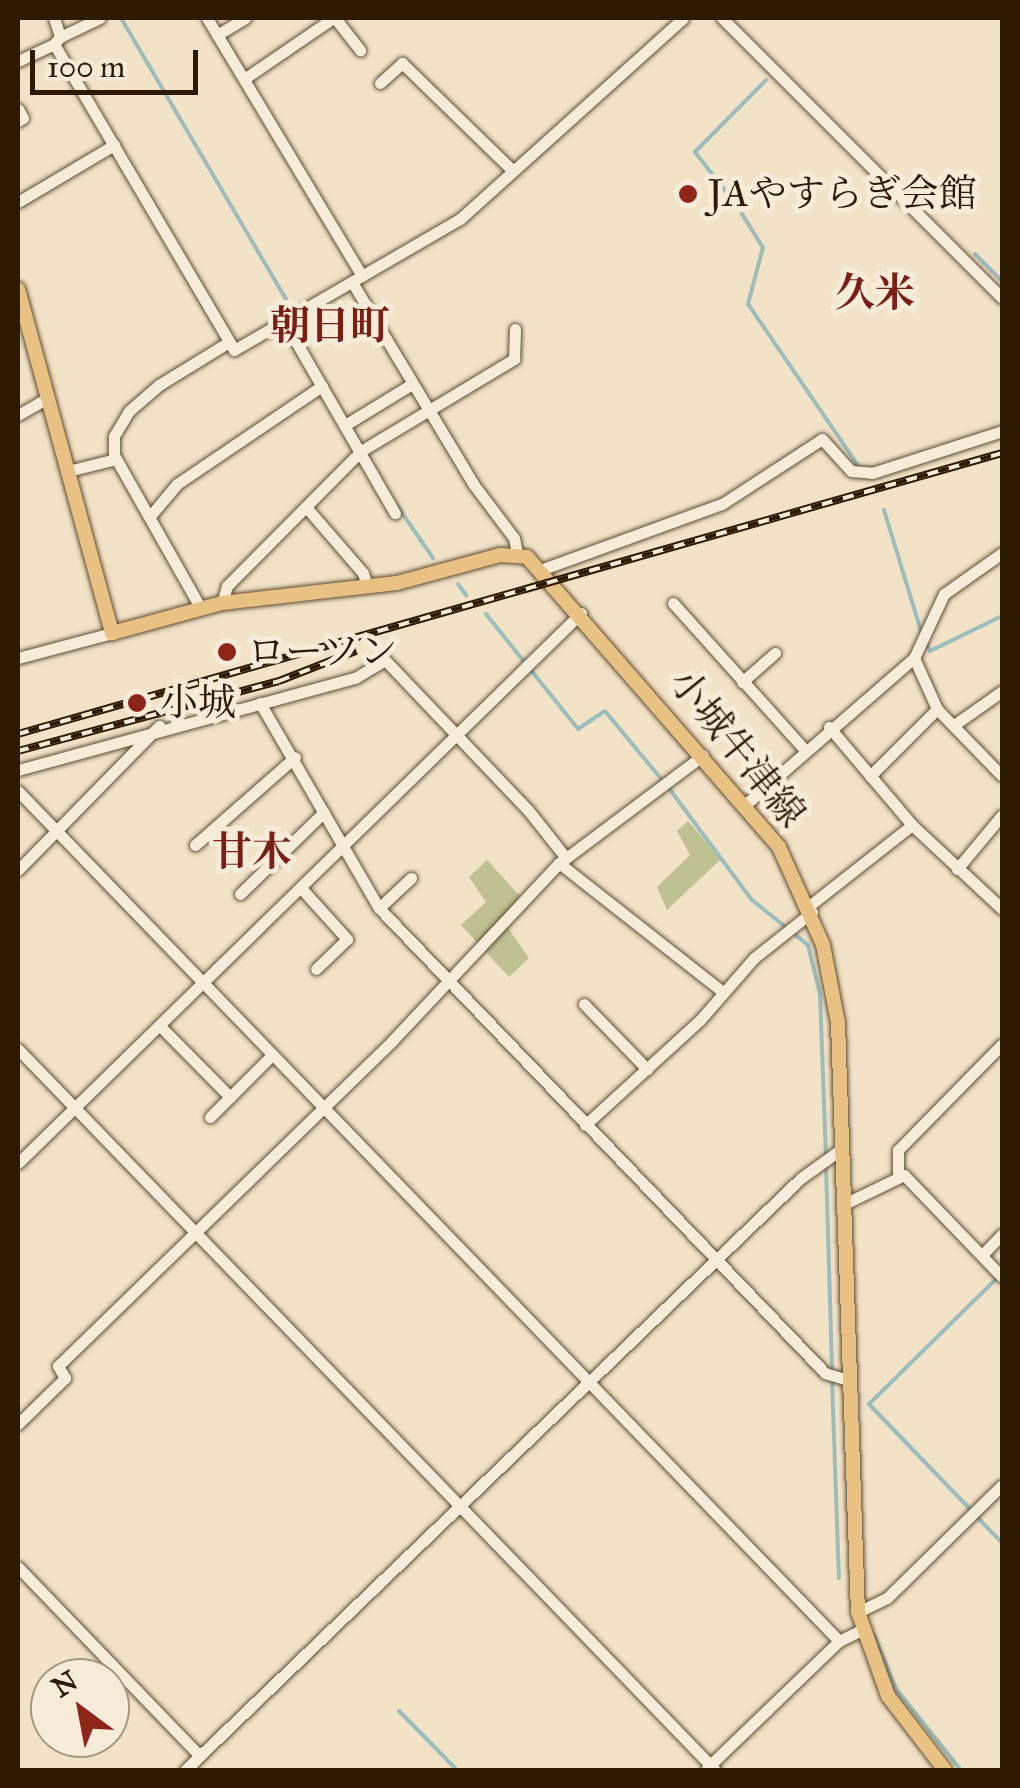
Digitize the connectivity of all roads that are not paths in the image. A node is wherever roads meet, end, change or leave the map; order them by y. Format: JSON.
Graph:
{"nodes":[{"id":1,"x":54,"y":18,"type":"edge"},
{"id":2,"x":100,"y":18,"type":"edge"},
{"id":3,"x":207,"y":18,"type":"edge"},
{"id":4,"x":244,"y":18,"type":"edge"},
{"id":5,"x":334,"y":18,"type":"edge"},
{"id":6,"x":684,"y":18,"type":"edge"},
{"id":7,"x":722,"y":18,"type":"edge"},
{"id":8,"x":218,"y":35,"type":"junction"},
{"id":9,"x":57,"y":40,"type":"junction"},
{"id":10,"x":360,"y":50,"type":"dead end"},
{"id":11,"x":18,"y":61,"type":"edge"},
{"id":12,"x":244,"y":79,"type":"junction"},
{"id":13,"x":380,"y":84,"type":"dead end"},
{"id":14,"x":18,"y":109,"type":"edge"},
{"id":15,"x":18,"y":122,"type":"edge"},
{"id":16,"x":114,"y":145,"type":"junction"},
{"id":17,"x":512,"y":170,"type":"junction"},
{"id":18,"x":18,"y":202,"type":"edge"},
{"id":19,"x":357,"y":279,"type":"junction"},
{"id":20,"x":18,"y":290,"type":"edge"},
{"id":21,"x":1002,"y":298,"type":"edge"},
{"id":22,"x":284,"y":322,"type":"junction"},
{"id":23,"x":515,"y":329,"type":"dead end"},
{"id":24,"x":228,"y":342,"type":"junction"},
{"id":25,"x":412,"y":384,"type":"junction"},
{"id":26,"x":322,"y":386,"type":"junction"},
{"id":27,"x":48,"y":398,"type":"junction"},
{"id":28,"x":427,"y":409,"type":"junction"},
{"id":29,"x":18,"y":415,"type":"edge"},
{"id":30,"x":345,"y":425,"type":"junction"},
{"id":31,"x":1002,"y":431,"type":"edge"},
{"id":32,"x":363,"y":450,"type":"junction"},
{"id":33,"x":116,"y":459,"type":"junction"},
{"id":34,"x":68,"y":471,"type":"junction"},
{"id":35,"x":306,"y":507,"type":"junction"},
{"id":36,"x":395,"y":513,"type":"dead end"},
{"id":37,"x":151,"y":515,"type":"junction"},
{"id":38,"x":1002,"y":553,"type":"edge"},
{"id":39,"x":516,"y":554,"type":"junction"},
{"id":40,"x":543,"y":569,"type":"junction"},
{"id":41,"x":366,"y":586,"type":"junction"},
{"id":42,"x":222,"y":603,"type":"junction"},
{"id":43,"x":673,"y":604,"type":"dead end"},
{"id":44,"x":200,"y":607,"type":"junction"},
{"id":45,"x":581,"y":613,"type":"junction"},
{"id":46,"x":112,"y":633,"type":"junction"},
{"id":47,"x":774,"y":653,"type":"dead end"},
{"id":48,"x":18,"y":658,"type":"edge"},
{"id":49,"x":914,"y":658,"type":"junction"},
{"id":50,"x":742,"y":682,"type":"junction"},
{"id":51,"x":1002,"y":691,"type":"edge"},
{"id":52,"x":260,"y":703,"type":"junction"},
{"id":53,"x":937,"y":709,"type":"junction"},
{"id":54,"x":954,"y":725,"type":"junction"},
{"id":55,"x":159,"y":726,"type":"junction"},
{"id":56,"x":829,"y":727,"type":"junction"},
{"id":57,"x":458,"y":735,"type":"junction"},
{"id":58,"x":804,"y":749,"type":"junction"},
{"id":59,"x":703,"y":754,"type":"junction"},
{"id":60,"x":294,"y":758,"type":"junction"},
{"id":61,"x":18,"y":770,"type":"edge"},
{"id":62,"x":870,"y":776,"type":"junction"},
{"id":63,"x":1002,"y":776,"type":"edge"},
{"id":64,"x":18,"y":792,"type":"edge"},
{"id":65,"x":30,"y":804,"type":"junction"},
{"id":66,"x":746,"y":804,"type":"junction"},
{"id":67,"x":324,"y":812,"type":"junction"},
{"id":68,"x":1002,"y":815,"type":"edge"},
{"id":69,"x":18,"y":816,"type":"edge"},
{"id":70,"x":912,"y":824,"type":"junction"},
{"id":71,"x":57,"y":832,"type":"junction"},
{"id":72,"x":195,"y":845,"type":"dead end"},
{"id":73,"x":342,"y":848,"type":"junction"},
{"id":74,"x":562,"y":860,"type":"junction"},
{"id":75,"x":957,"y":868,"type":"junction"},
{"id":76,"x":18,"y":870,"type":"edge"},
{"id":77,"x":411,"y":878,"type":"dead end"},
{"id":78,"x":300,"y":888,"type":"junction"},
{"id":79,"x":240,"y":894,"type":"dead end"},
{"id":80,"x":1001,"y":906,"type":"edge"},
{"id":81,"x":379,"y":908,"type":"junction"},
{"id":82,"x":810,"y":909,"type":"junction"},
{"id":83,"x":316,"y":968,"type":"dead end"},
{"id":84,"x":448,"y":982,"type":"junction"},
{"id":85,"x":205,"y":983,"type":"junction"},
{"id":86,"x":723,"y":992,"type":"junction"},
{"id":87,"x":584,"y":1004,"type":"dead end"},
{"id":88,"x":160,"y":1026,"type":"junction"},
{"id":89,"x":1002,"y":1044,"type":"edge"},
{"id":90,"x":19,"y":1054,"type":"edge"},
{"id":91,"x":271,"y":1056,"type":"junction"},
{"id":92,"x":647,"y":1069,"type":"junction"},
{"id":93,"x":230,"y":1096,"type":"junction"},
{"id":94,"x":75,"y":1107,"type":"junction"},
{"id":95,"x":323,"y":1108,"type":"junction"},
{"id":96,"x":210,"y":1117,"type":"dead end"},
{"id":97,"x":586,"y":1125,"type":"junction"},
{"id":98,"x":830,"y":1155,"type":"junction"},
{"id":99,"x":18,"y":1163,"type":"edge"},
{"id":100,"x":898,"y":1172,"type":"junction"},
{"id":101,"x":842,"y":1206,"type":"junction"},
{"id":102,"x":195,"y":1231,"type":"junction"},
{"id":103,"x":1002,"y":1234,"type":"edge"},
{"id":104,"x":982,"y":1256,"type":"junction"},
{"id":105,"x":717,"y":1260,"type":"junction"},
{"id":106,"x":1002,"y":1277,"type":"edge"},
{"id":107,"x":838,"y":1377,"type":"junction"},
{"id":108,"x":590,"y":1384,"type":"junction"},
{"id":109,"x":18,"y":1424,"type":"edge"},
{"id":110,"x":1002,"y":1485,"type":"edge"},
{"id":111,"x":462,"y":1508,"type":"junction"},
{"id":112,"x":18,"y":1567,"type":"edge"},
{"id":113,"x":858,"y":1612,"type":"junction"},
{"id":114,"x":862,"y":1630,"type":"junction"},
{"id":115,"x":838,"y":1641,"type":"junction"},
{"id":116,"x":200,"y":1756,"type":"junction"},
{"id":117,"x":710,"y":1769,"type":"edge"},
{"id":118,"x":185,"y":1770,"type":"edge"},
{"id":119,"x":945,"y":1770,"type":"edge"}],
"edges":[{"from":1,"to":9,"type":"street"},
{"from":2,"to":9,"type":"street"},
{"from":3,"to":8,"type":"street"},
{"from":4,"to":8,"type":"street"},
{"from":5,"to":10,"type":"street"},
{"from":5,"to":12,"type":"street"},
{"from":6,"to":17,"type":"street"},
{"from":7,"to":21,"type":"street"},
{"from":8,"to":12,"type":"street"},
{"from":9,"to":11,"type":"street"},
{"from":9,"to":16,"type":"street"},
{"from":12,"to":19,"type":"street"},
{"from":13,"to":17,"type":"street"},
{"from":14,"to":15,"type":"street"},
{"from":16,"to":18,"type":"street"},
{"from":16,"to":24,"type":"street"},
{"from":17,"to":19,"type":"street"},
{"from":19,"to":22,"type":"street"},
{"from":19,"to":25,"type":"street"},
{"from":20,"to":27,"type":"main road"},
{"from":22,"to":24,"type":"street"},
{"from":22,"to":26,"type":"street"},
{"from":23,"to":28,"type":"street"},
{"from":24,"to":33,"type":"street"},
{"from":25,"to":28,"type":"street"},
{"from":25,"to":30,"type":"street"},
{"from":26,"to":30,"type":"street"},
{"from":26,"to":37,"type":"street"},
{"from":27,"to":29,"type":"street"},
{"from":27,"to":34,"type":"main road"},
{"from":28,"to":32,"type":"street"},
{"from":28,"to":39,"type":"street"},
{"from":30,"to":32,"type":"street"},
{"from":31,"to":40,"type":"street"},
{"from":32,"to":35,"type":"street"},
{"from":32,"to":36,"type":"street"},
{"from":33,"to":34,"type":"street"},
{"from":33,"to":37,"type":"street"},
{"from":34,"to":46,"type":"main road"},
{"from":35,"to":41,"type":"street"},
{"from":35,"to":42,"type":"street"},
{"from":37,"to":44,"type":"street"},
{"from":38,"to":49,"type":"street"},
{"from":39,"to":40,"type":"main road","name":"小城牛津線"},
{"from":39,"to":41,"type":"main road"},
{"from":40,"to":45,"type":"main road","name":"小城牛津線"},
{"from":41,"to":42,"type":"main road"},
{"from":42,"to":44,"type":"main road"},
{"from":43,"to":50,"type":"street"},
{"from":44,"to":46,"type":"main road"},
{"from":45,"to":57,"type":"street"},
{"from":45,"to":59,"type":"main road","name":"小城牛津線"},
{"from":46,"to":48,"type":"street"},
{"from":47,"to":50,"type":"street"},
{"from":49,"to":53,"type":"street"},
{"from":49,"to":56,"type":"street"},
{"from":50,"to":58,"type":"street"},
{"from":51,"to":54,"type":"street"},
{"from":52,"to":55,"type":"street"},
{"from":52,"to":57,"type":"street"},
{"from":52,"to":60,"type":"street"},
{"from":53,"to":54,"type":"street"},
{"from":53,"to":62,"type":"street"},
{"from":54,"to":63,"type":"street"},
{"from":55,"to":61,"type":"street"},
{"from":55,"to":71,"type":"street"},
{"from":56,"to":58,"type":"street"},
{"from":56,"to":62,"type":"street"},
{"from":57,"to":73,"type":"street"},
{"from":57,"to":74,"type":"street"},
{"from":58,"to":66,"type":"street"},
{"from":59,"to":66,"type":"main road","name":"小城牛津線"},
{"from":59,"to":74,"type":"street"},
{"from":60,"to":67,"type":"street"},
{"from":60,"to":72,"type":"street"},
{"from":62,"to":70,"type":"street"},
{"from":64,"to":65,"type":"street"},
{"from":65,"to":69,"type":"street"},
{"from":65,"to":71,"type":"street"},
{"from":66,"to":82,"type":"main road","name":"小城牛津線"},
{"from":67,"to":73,"type":"street"},
{"from":67,"to":79,"type":"street"},
{"from":68,"to":75,"type":"street"},
{"from":70,"to":75,"type":"street"},
{"from":70,"to":82,"type":"street"},
{"from":71,"to":76,"type":"street"},
{"from":71,"to":85,"type":"street"},
{"from":73,"to":78,"type":"street"},
{"from":73,"to":81,"type":"street"},
{"from":74,"to":84,"type":"street"},
{"from":74,"to":86,"type":"street"},
{"from":75,"to":80,"type":"street"},
{"from":77,"to":81,"type":"street"},
{"from":78,"to":83,"type":"street"},
{"from":78,"to":85,"type":"street"},
{"from":81,"to":84,"type":"street"},
{"from":82,"to":86,"type":"street"},
{"from":82,"to":98,"type":"main road","name":"小城牛津線"},
{"from":84,"to":95,"type":"street"},
{"from":84,"to":97,"type":"street"},
{"from":85,"to":88,"type":"street"},
{"from":85,"to":91,"type":"street"},
{"from":86,"to":92,"type":"street"},
{"from":87,"to":92,"type":"street"},
{"from":88,"to":93,"type":"street"},
{"from":88,"to":94,"type":"street"},
{"from":89,"to":100,"type":"street"},
{"from":90,"to":94,"type":"street"},
{"from":91,"to":93,"type":"street"},
{"from":91,"to":95,"type":"street"},
{"from":92,"to":97,"type":"street"},
{"from":93,"to":96,"type":"street"},
{"from":94,"to":99,"type":"street"},
{"from":94,"to":102,"type":"street"},
{"from":95,"to":102,"type":"street"},
{"from":95,"to":108,"type":"street"},
{"from":97,"to":105,"type":"street"},
{"from":98,"to":101,"type":"main road","name":"小城牛津線"},
{"from":98,"to":105,"type":"street"},
{"from":100,"to":101,"type":"street"},
{"from":100,"to":104,"type":"street"},
{"from":101,"to":107,"type":"main road","name":"小城牛津線"},
{"from":102,"to":109,"type":"street"},
{"from":102,"to":111,"type":"street"},
{"from":103,"to":104,"type":"street"},
{"from":104,"to":106,"type":"street"},
{"from":105,"to":107,"type":"street"},
{"from":105,"to":108,"type":"street"},
{"from":107,"to":113,"type":"main road","name":"小城牛津線"},
{"from":108,"to":111,"type":"street"},
{"from":108,"to":115,"type":"street"},
{"from":110,"to":113,"type":"street"},
{"from":111,"to":116,"type":"street"},
{"from":111,"to":117,"type":"street"},
{"from":112,"to":116,"type":"street"},
{"from":113,"to":114,"type":"main road","name":"小城牛津線"},
{"from":114,"to":115,"type":"street"},
{"from":114,"to":119,"type":"main road","name":"小城牛津線"},
{"from":115,"to":117,"type":"street"},
{"from":116,"to":118,"type":"street"}]}
